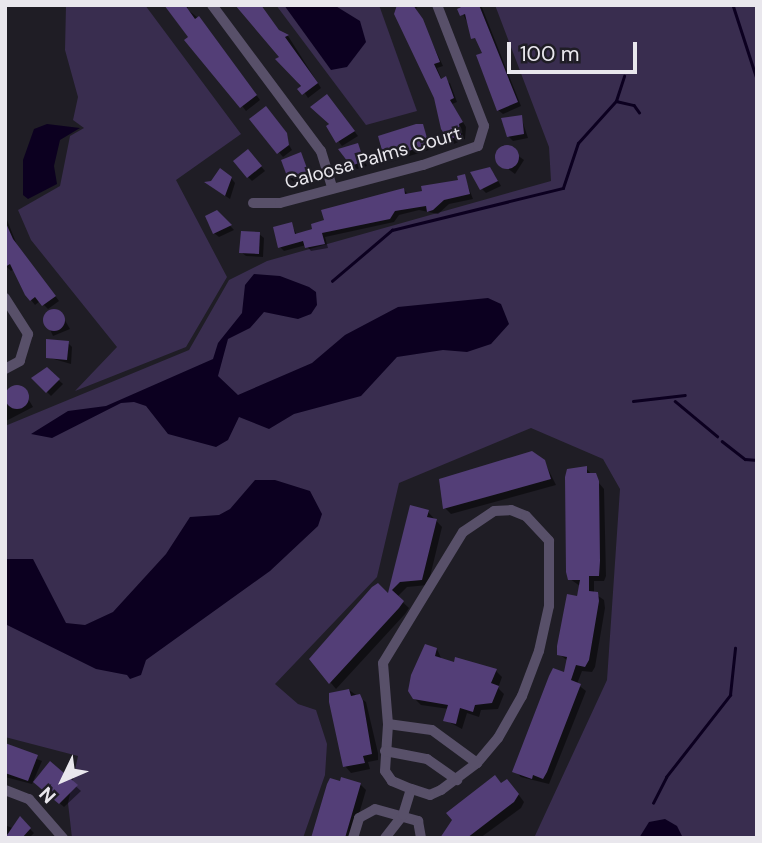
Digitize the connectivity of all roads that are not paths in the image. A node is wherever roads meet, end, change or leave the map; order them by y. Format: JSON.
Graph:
{"nodes":[{"id":1,"x":212,"y":5,"type":"edge"},
{"id":2,"x":437,"y":5,"type":"edge"},
{"id":3,"x":331,"y":188,"type":"junction"},
{"id":4,"x":253,"y":203,"type":"dead end"},
{"id":5,"x":5,"y":298,"type":"edge"},
{"id":6,"x":5,"y":369,"type":"edge"},
{"id":7,"x":388,"y":724,"type":"junction"},
{"id":8,"x":385,"y":751,"type":"junction"},
{"id":9,"x":477,"y":763,"type":"junction"},
{"id":10,"x":457,"y":780,"type":"junction"},
{"id":11,"x":411,"y":789,"type":"junction"},
{"id":12,"x":5,"y":790,"type":"edge"},
{"id":13,"x":403,"y":815,"type":"junction"},
{"id":14,"x":64,"y":838,"type":"edge"},
{"id":15,"x":354,"y":838,"type":"edge"},
{"id":16,"x":385,"y":838,"type":"edge"},
{"id":17,"x":421,"y":838,"type":"edge"}],
"edges":[{"from":1,"to":3,"type":"street"},
{"from":2,"to":3,"type":"street","name":"Caloosa Palms Court"},
{"from":3,"to":4,"type":"street","name":"Caloosa Palms Court"},
{"from":5,"to":6,"type":"street"},
{"from":7,"to":8,"type":"street"},
{"from":7,"to":9,"type":"street"},
{"from":7,"to":9,"type":"street"},
{"from":8,"to":10,"type":"street"},
{"from":8,"to":11,"type":"street"},
{"from":9,"to":10,"type":"street"},
{"from":10,"to":11,"type":"street"},
{"from":11,"to":13,"type":"street"},
{"from":12,"to":14,"type":"street"},
{"from":13,"to":15,"type":"street"},
{"from":13,"to":16,"type":"street"},
{"from":13,"to":17,"type":"street"}]}
